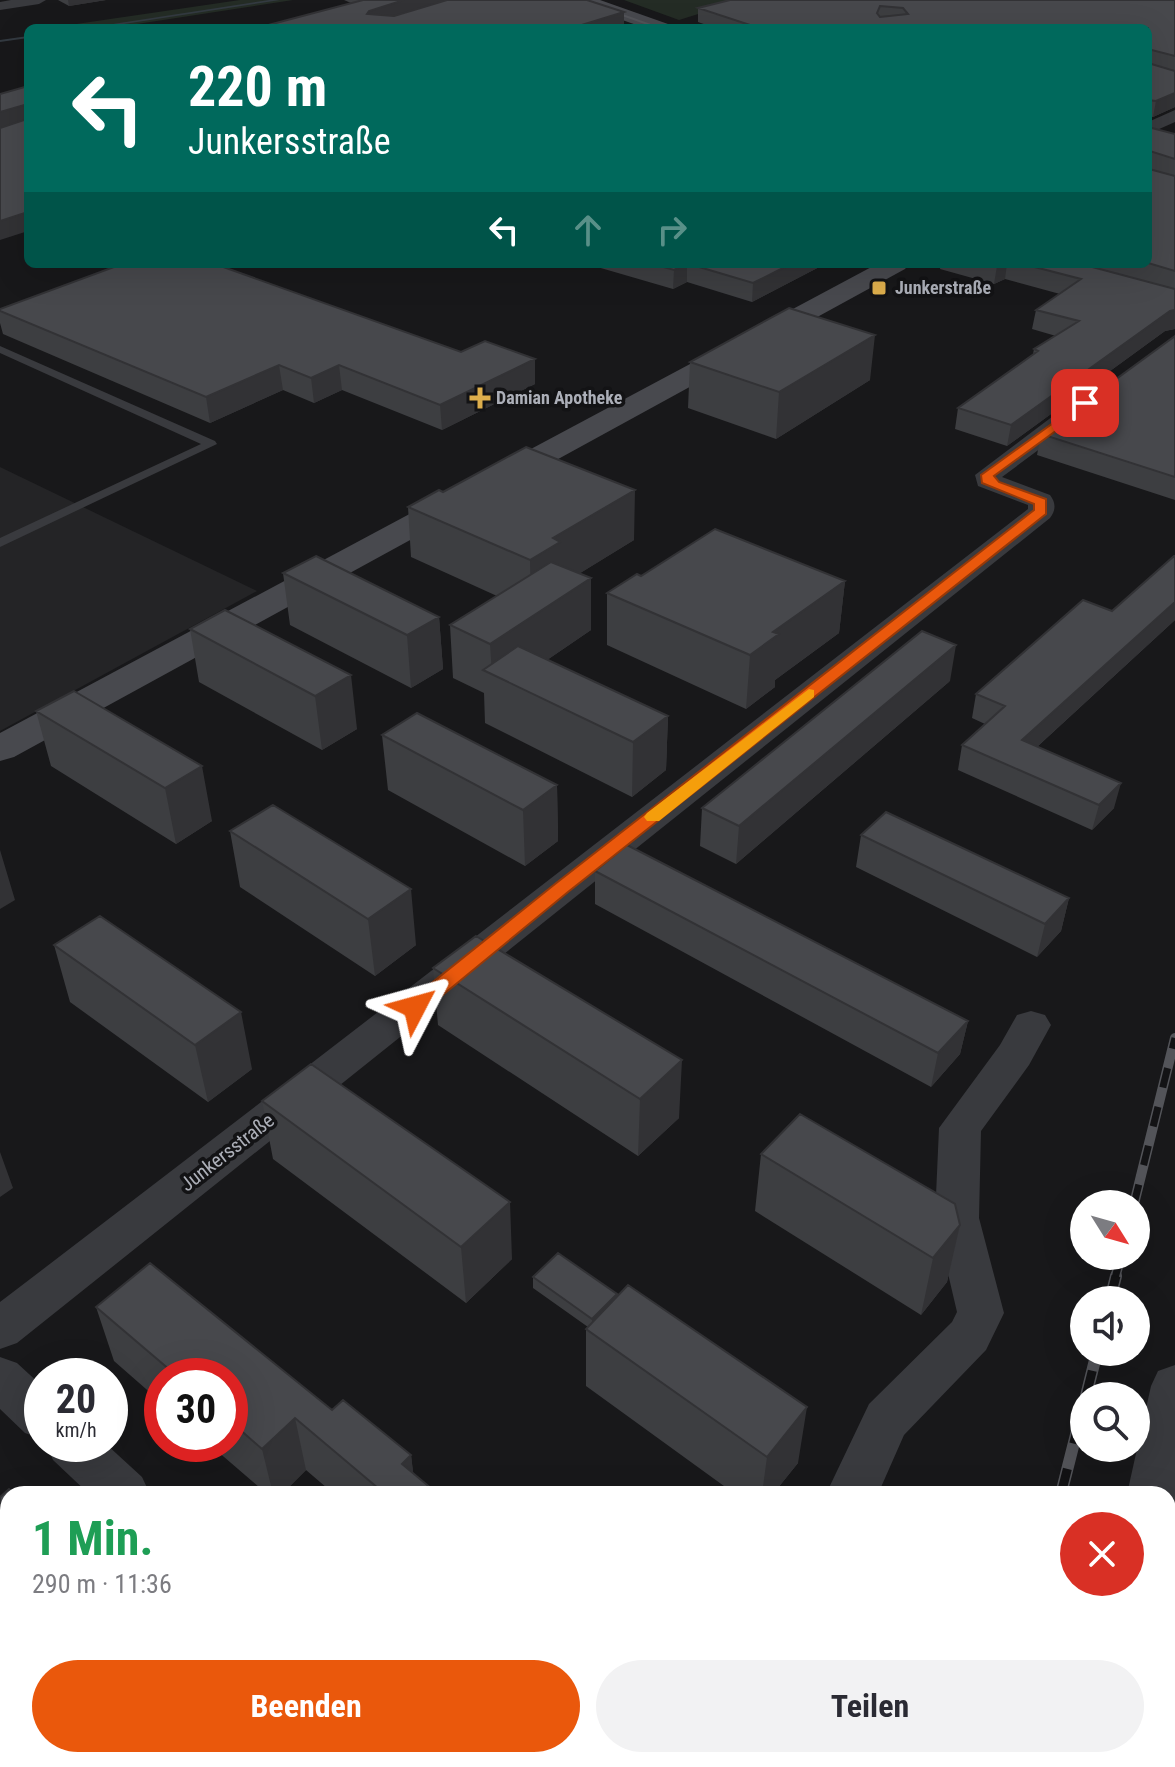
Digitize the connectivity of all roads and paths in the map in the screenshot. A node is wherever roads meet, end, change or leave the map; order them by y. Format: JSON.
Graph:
{"nodes":[{"id":1,"x":39,"y":0,"type":"edge"},
{"id":2,"x":583,"y":0,"type":"edge"},
{"id":3,"x":0,"y":6,"type":"edge"},
{"id":4,"x":651,"y":24,"type":"edge"},
{"id":5,"x":1175,"y":115,"type":"edge"},
{"id":6,"x":1152,"y":134,"type":"edge"},
{"id":7,"x":889,"y":268,"type":"edge"},
{"id":8,"x":0,"y":349,"type":"edge"},
{"id":9,"x":1103,"y":391,"type":"edge"},
{"id":10,"x":0,"y":543,"type":"edge"},
{"id":11,"x":0,"y":749,"type":"edge"},
{"id":12,"x":1031,"y":1025,"type":"dead end"},
{"id":13,"x":0,"y":1329,"type":"edge"},
{"id":14,"x":0,"y":1378,"type":"edge"},
{"id":15,"x":1175,"y":1386,"type":"edge"},
{"id":16,"x":24,"y":1400,"type":"edge"},
{"id":17,"x":90,"y":1462,"type":"edge"},
{"id":18,"x":116,"y":1486,"type":"edge"},
{"id":19,"x":856,"y":1486,"type":"edge"},
{"id":20,"x":1155,"y":1486,"type":"edge"}],
"edges":[{"from":1,"to":3,"type":"street"},
{"from":2,"to":4,"type":"street"},
{"from":5,"to":6,"type":"street"},
{"from":7,"to":11,"type":"street"},
{"from":8,"to":10,"type":"lane"},
{"from":9,"to":13,"type":"street","name":"Junkersstraße"},
{"from":12,"to":19,"type":"street"},
{"from":14,"to":16,"type":"street"},
{"from":15,"to":20,"type":"street"},
{"from":17,"to":18,"type":"street"}]}
